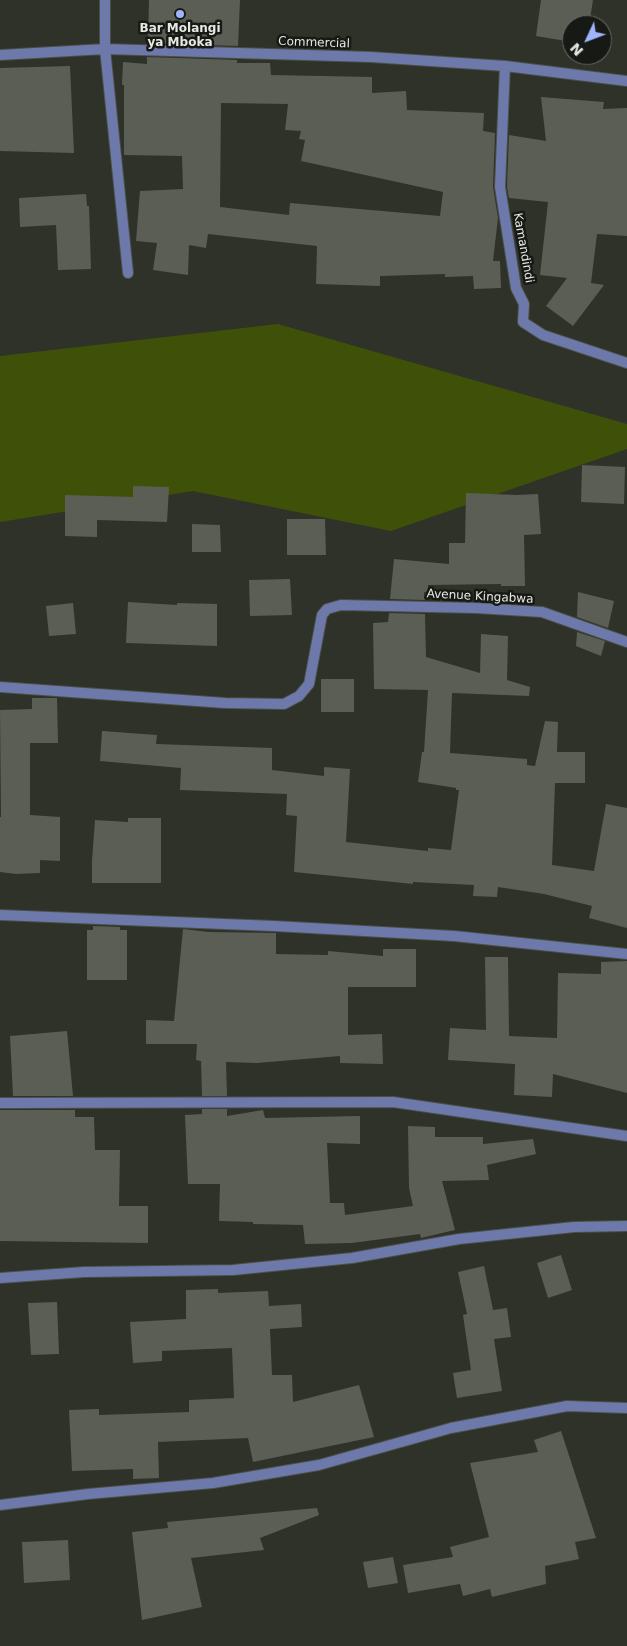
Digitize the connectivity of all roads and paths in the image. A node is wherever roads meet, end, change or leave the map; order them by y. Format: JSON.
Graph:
{"nodes":[{"id":1,"x":105,"y":0,"type":"edge"},
{"id":2,"x":105,"y":49,"type":"junction"},
{"id":3,"x":0,"y":55,"type":"edge"},
{"id":4,"x":505,"y":66,"type":"junction"},
{"id":5,"x":627,"y":81,"type":"edge"},
{"id":6,"x":128,"y":273,"type":"dead end"},
{"id":7,"x":627,"y":363,"type":"edge"},
{"id":8,"x":627,"y":642,"type":"edge"},
{"id":9,"x":0,"y":687,"type":"edge"},
{"id":10,"x":0,"y":915,"type":"edge"},
{"id":11,"x":627,"y":954,"type":"edge"},
{"id":12,"x":0,"y":1103,"type":"edge"},
{"id":13,"x":627,"y":1136,"type":"edge"},
{"id":14,"x":627,"y":1226,"type":"edge"},
{"id":15,"x":0,"y":1278,"type":"edge"},
{"id":16,"x":627,"y":1408,"type":"edge"},
{"id":17,"x":0,"y":1505,"type":"edge"}],
"edges":[{"from":1,"to":2,"type":"street"},
{"from":2,"to":3,"type":"street","name":"Commercial"},
{"from":2,"to":4,"type":"street","name":"Commercial"},
{"from":2,"to":6,"type":"street"},
{"from":4,"to":5,"type":"street","name":"Commercial"},
{"from":4,"to":7,"type":"street","name":"Kamandindi"},
{"from":8,"to":9,"type":"street","name":"Avenue Kingabwa"},
{"from":10,"to":11,"type":"street"},
{"from":12,"to":13,"type":"street"},
{"from":14,"to":15,"type":"street"},
{"from":16,"to":17,"type":"street"}]}
